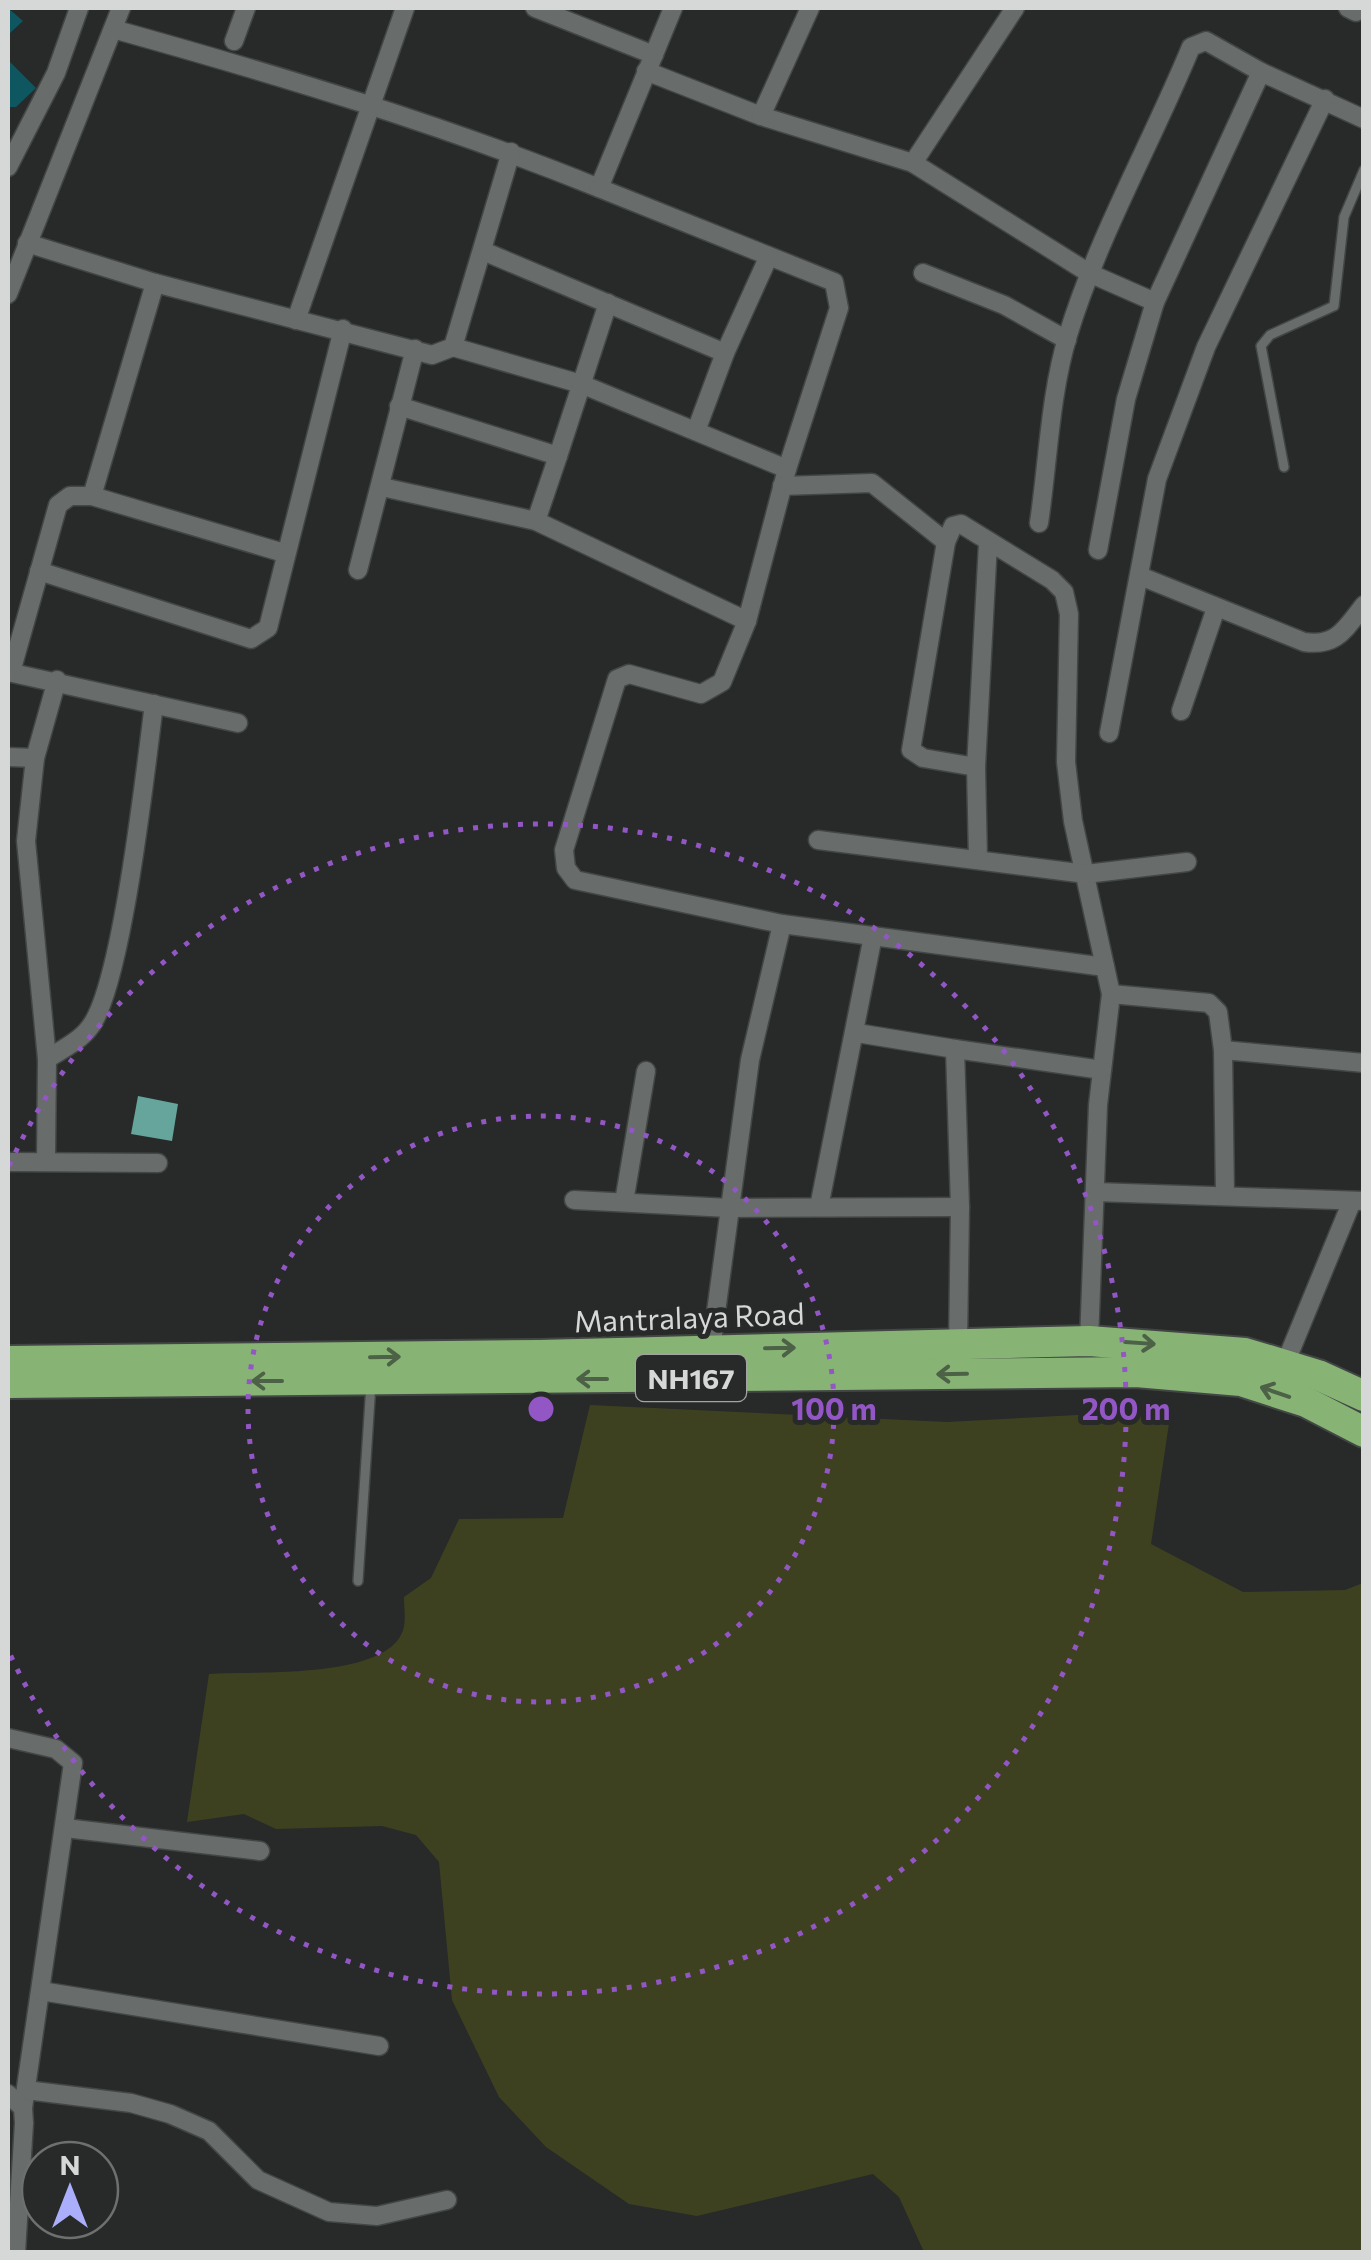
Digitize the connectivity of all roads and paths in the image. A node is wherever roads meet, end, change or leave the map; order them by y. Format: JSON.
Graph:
{"nodes":[{"id":1,"x":79,"y":8,"type":"edge"},
{"id":2,"x":121,"y":8,"type":"edge"},
{"id":3,"x":246,"y":8,"type":"edge"},
{"id":4,"x":404,"y":8,"type":"edge"},
{"id":5,"x":535,"y":8,"type":"edge"},
{"id":6,"x":673,"y":8,"type":"edge"},
{"id":7,"x":810,"y":8,"type":"edge"},
{"id":8,"x":1016,"y":8,"type":"edge"},
{"id":9,"x":113,"y":29,"type":"junction"},
{"id":10,"x":234,"y":41,"type":"dead end"},
{"id":11,"x":650,"y":63,"type":"junction"},
{"id":12,"x":1262,"y":72,"type":"junction"},
{"id":13,"x":1325,"y":99,"type":"junction"},
{"id":14,"x":368,"y":104,"type":"junction"},
{"id":15,"x":761,"y":116,"type":"junction"},
{"id":16,"x":1364,"y":119,"type":"edge"},
{"id":17,"x":511,"y":152,"type":"junction"},
{"id":18,"x":913,"y":163,"type":"junction"},
{"id":19,"x":8,"y":167,"type":"edge"},
{"id":20,"x":1364,"y":170,"type":"edge"},
{"id":21,"x":600,"y":188,"type":"junction"},
{"id":22,"x":27,"y":243,"type":"junction"},
{"id":23,"x":483,"y":251,"type":"junction"},
{"id":24,"x":768,"y":258,"type":"junction"},
{"id":25,"x":923,"y":273,"type":"dead end"},
{"id":26,"x":1089,"y":273,"type":"junction"},
{"id":27,"x":155,"y":282,"type":"junction"},
{"id":28,"x":8,"y":294,"type":"edge"},
{"id":29,"x":1155,"y":302,"type":"junction"},
{"id":30,"x":608,"y":303,"type":"junction"},
{"id":31,"x":296,"y":320,"type":"junction"},
{"id":32,"x":343,"y":329,"type":"junction"},
{"id":33,"x":1066,"y":340,"type":"junction"},
{"id":34,"x":453,"y":347,"type":"junction"},
{"id":35,"x":414,"y":349,"type":"junction"},
{"id":36,"x":725,"y":353,"type":"junction"},
{"id":37,"x":581,"y":384,"type":"junction"},
{"id":38,"x":398,"y":406,"type":"junction"},
{"id":39,"x":696,"y":431,"type":"junction"},
{"id":40,"x":558,"y":456,"type":"junction"},
{"id":41,"x":1284,"y":467,"type":"dead end"},
{"id":42,"x":784,"y":478,"type":"junction"},
{"id":43,"x":382,"y":487,"type":"junction"},
{"id":44,"x":92,"y":496,"type":"junction"},
{"id":45,"x":536,"y":521,"type":"junction"},
{"id":46,"x":1039,"y":524,"type":"dead end"},
{"id":47,"x":946,"y":542,"type":"junction"},
{"id":48,"x":988,"y":543,"type":"junction"},
{"id":49,"x":1098,"y":550,"type":"dead end"},
{"id":50,"x":284,"y":554,"type":"junction"},
{"id":51,"x":358,"y":570,"type":"dead end"},
{"id":52,"x":38,"y":571,"type":"junction"},
{"id":53,"x":1140,"y":576,"type":"junction"},
{"id":54,"x":1364,"y":605,"type":"edge"},
{"id":55,"x":1216,"y":608,"type":"junction"},
{"id":56,"x":747,"y":620,"type":"junction"},
{"id":57,"x":9,"y":672,"type":"edge"},
{"id":58,"x":57,"y":680,"type":"junction"},
{"id":59,"x":154,"y":704,"type":"junction"},
{"id":60,"x":1181,"y":710,"type":"dead end"},
{"id":61,"x":238,"y":723,"type":"dead end"},
{"id":62,"x":1109,"y":732,"type":"dead end"},
{"id":63,"x":8,"y":757,"type":"edge"},
{"id":64,"x":36,"y":758,"type":"junction"},
{"id":65,"x":976,"y":768,"type":"junction"},
{"id":66,"x":818,"y":840,"type":"dead end"},
{"id":67,"x":978,"y":860,"type":"junction"},
{"id":68,"x":1187,"y":862,"type":"dead end"},
{"id":69,"x":1086,"y":874,"type":"junction"},
{"id":70,"x":782,"y":924,"type":"junction"},
{"id":71,"x":873,"y":936,"type":"junction"},
{"id":72,"x":1105,"y":967,"type":"junction"},
{"id":73,"x":1111,"y":994,"type":"junction"},
{"id":74,"x":857,"y":1033,"type":"junction"},
{"id":75,"x":955,"y":1049,"type":"junction"},
{"id":76,"x":1223,"y":1050,"type":"junction"},
{"id":77,"x":47,"y":1059,"type":"junction"},
{"id":78,"x":1364,"y":1063,"type":"edge"},
{"id":79,"x":1102,"y":1070,"type":"junction"},
{"id":80,"x":646,"y":1071,"type":"dead end"},
{"id":81,"x":46,"y":1159,"type":"junction"},
{"id":82,"x":8,"y":1162,"type":"edge"},
{"id":83,"x":158,"y":1163,"type":"dead end"},
{"id":84,"x":1095,"y":1192,"type":"junction"},
{"id":85,"x":1226,"y":1196,"type":"junction"},
{"id":86,"x":574,"y":1200,"type":"dead end"},
{"id":87,"x":1358,"y":1201,"type":"edge"},
{"id":88,"x":624,"y":1202,"type":"junction"},
{"id":89,"x":960,"y":1206,"type":"junction"},
{"id":90,"x":820,"y":1207,"type":"junction"},
{"id":91,"x":729,"y":1208,"type":"junction"},
{"id":92,"x":1090,"y":1340,"type":"junction"},
{"id":93,"x":958,"y":1346,"type":"junction"},
{"id":94,"x":711,"y":1349,"type":"junction"},
{"id":95,"x":8,"y":1361,"type":"edge"},
{"id":96,"x":1285,"y":1364,"type":"junction"},
{"id":97,"x":371,"y":1381,"type":"junction"},
{"id":98,"x":8,"y":1383,"type":"edge"},
{"id":99,"x":1364,"y":1396,"type":"edge"},
{"id":100,"x":1364,"y":1432,"type":"edge"},
{"id":101,"x":358,"y":1581,"type":"dead end"},
{"id":102,"x":8,"y":1738,"type":"edge"},
{"id":103,"x":66,"y":1828,"type":"junction"},
{"id":104,"x":260,"y":1852,"type":"dead end"},
{"id":105,"x":41,"y":1991,"type":"junction"},
{"id":106,"x":379,"y":2046,"type":"dead end"},
{"id":107,"x":19,"y":2097,"type":"edge"},
{"id":108,"x":448,"y":2200,"type":"dead end"},
{"id":109,"x":16,"y":2252,"type":"edge"}],
"edges":[{"from":1,"to":19,"type":"street"},
{"from":2,"to":9,"type":"street"},
{"from":3,"to":10,"type":"street"},
{"from":4,"to":14,"type":"street"},
{"from":5,"to":11,"type":"street"},
{"from":6,"to":11,"type":"street"},
{"from":7,"to":15,"type":"street"},
{"from":8,"to":18,"type":"street"},
{"from":9,"to":14,"type":"street"},
{"from":9,"to":22,"type":"street"},
{"from":11,"to":15,"type":"street"},
{"from":11,"to":21,"type":"street"},
{"from":12,"to":13,"type":"street"},
{"from":12,"to":26,"type":"street"},
{"from":12,"to":29,"type":"street"},
{"from":13,"to":16,"type":"street"},
{"from":13,"to":53,"type":"street"},
{"from":14,"to":17,"type":"street"},
{"from":14,"to":31,"type":"street"},
{"from":15,"to":18,"type":"street"},
{"from":17,"to":21,"type":"street"},
{"from":17,"to":23,"type":"street"},
{"from":18,"to":26,"type":"street"},
{"from":20,"to":41,"type":"lane"},
{"from":21,"to":24,"type":"street"},
{"from":22,"to":27,"type":"street"},
{"from":22,"to":28,"type":"street"},
{"from":23,"to":30,"type":"street"},
{"from":23,"to":34,"type":"street"},
{"from":24,"to":36,"type":"street"},
{"from":24,"to":42,"type":"street"},
{"from":25,"to":33,"type":"street"},
{"from":26,"to":29,"type":"street"},
{"from":26,"to":33,"type":"street"},
{"from":27,"to":31,"type":"street"},
{"from":27,"to":44,"type":"street"},
{"from":29,"to":49,"type":"street"},
{"from":30,"to":36,"type":"street"},
{"from":30,"to":37,"type":"street"},
{"from":31,"to":32,"type":"street"},
{"from":32,"to":35,"type":"street"},
{"from":32,"to":50,"type":"street"},
{"from":33,"to":46,"type":"street"},
{"from":34,"to":35,"type":"street"},
{"from":34,"to":37,"type":"street"},
{"from":35,"to":38,"type":"street"},
{"from":36,"to":39,"type":"street"},
{"from":37,"to":39,"type":"street"},
{"from":37,"to":40,"type":"street"},
{"from":38,"to":40,"type":"street"},
{"from":38,"to":43,"type":"street"},
{"from":39,"to":42,"type":"street"},
{"from":40,"to":45,"type":"street"},
{"from":42,"to":47,"type":"street"},
{"from":42,"to":56,"type":"street"},
{"from":43,"to":45,"type":"street"},
{"from":43,"to":51,"type":"street"},
{"from":44,"to":50,"type":"street"},
{"from":44,"to":52,"type":"street"},
{"from":45,"to":56,"type":"street"},
{"from":47,"to":48,"type":"street"},
{"from":47,"to":65,"type":"street"},
{"from":48,"to":65,"type":"street"},
{"from":48,"to":69,"type":"street"},
{"from":50,"to":52,"type":"street"},
{"from":52,"to":57,"type":"street"},
{"from":53,"to":55,"type":"street"},
{"from":53,"to":62,"type":"street"},
{"from":54,"to":55,"type":"street"},
{"from":55,"to":60,"type":"street"},
{"from":56,"to":70,"type":"street"},
{"from":57,"to":58,"type":"street"},
{"from":58,"to":59,"type":"street"},
{"from":58,"to":64,"type":"street"},
{"from":59,"to":61,"type":"street"},
{"from":59,"to":77,"type":"street"},
{"from":63,"to":64,"type":"street"},
{"from":64,"to":77,"type":"street"},
{"from":65,"to":67,"type":"street"},
{"from":66,"to":67,"type":"street"},
{"from":67,"to":69,"type":"street"},
{"from":68,"to":69,"type":"street"},
{"from":69,"to":72,"type":"street"},
{"from":70,"to":71,"type":"street"},
{"from":70,"to":91,"type":"street"},
{"from":71,"to":72,"type":"street"},
{"from":71,"to":74,"type":"street"},
{"from":72,"to":73,"type":"street"},
{"from":73,"to":76,"type":"street"},
{"from":73,"to":79,"type":"street"},
{"from":74,"to":75,"type":"street"},
{"from":74,"to":90,"type":"street"},
{"from":75,"to":79,"type":"street"},
{"from":75,"to":89,"type":"street"},
{"from":76,"to":78,"type":"street"},
{"from":76,"to":85,"type":"street"},
{"from":77,"to":81,"type":"street"},
{"from":79,"to":84,"type":"street"},
{"from":80,"to":88,"type":"street"},
{"from":81,"to":82,"type":"street"},
{"from":81,"to":83,"type":"street"},
{"from":84,"to":85,"type":"street"},
{"from":84,"to":92,"type":"street"},
{"from":85,"to":87,"type":"street"},
{"from":86,"to":88,"type":"street"},
{"from":87,"to":96,"type":"street"},
{"from":88,"to":91,"type":"street"},
{"from":89,"to":90,"type":"street"},
{"from":89,"to":93,"type":"street"},
{"from":90,"to":91,"type":"street"},
{"from":91,"to":94,"type":"street"},
{"from":92,"to":93,"type":"highway","name":"Mantralaya Road","number":"NH167"},
{"from":92,"to":96,"type":"highway","name":"Mantralaya Road","number":"NH167","one_way":true},
{"from":94,"to":93,"type":"highway","name":"Mantralaya Road","number":"NH167","one_way":true},
{"from":95,"to":94,"type":"highway","name":"Mantralaya Road","number":"NH167","one_way":true},
{"from":96,"to":99,"type":"highway","name":"Mantralaya Road","number":"NH167"},
{"from":97,"to":98,"type":"highway","number":"NH167","one_way":true},
{"from":100,"to":97,"type":"highway","number":"NH167","one_way":true},
{"from":97,"to":101,"type":"lane"},
{"from":102,"to":103,"type":"street"},
{"from":103,"to":104,"type":"street"},
{"from":103,"to":105,"type":"street"},
{"from":105,"to":106,"type":"street"},
{"from":105,"to":107,"type":"street"},
{"from":107,"to":108,"type":"street"},
{"from":107,"to":109,"type":"street"}]}
